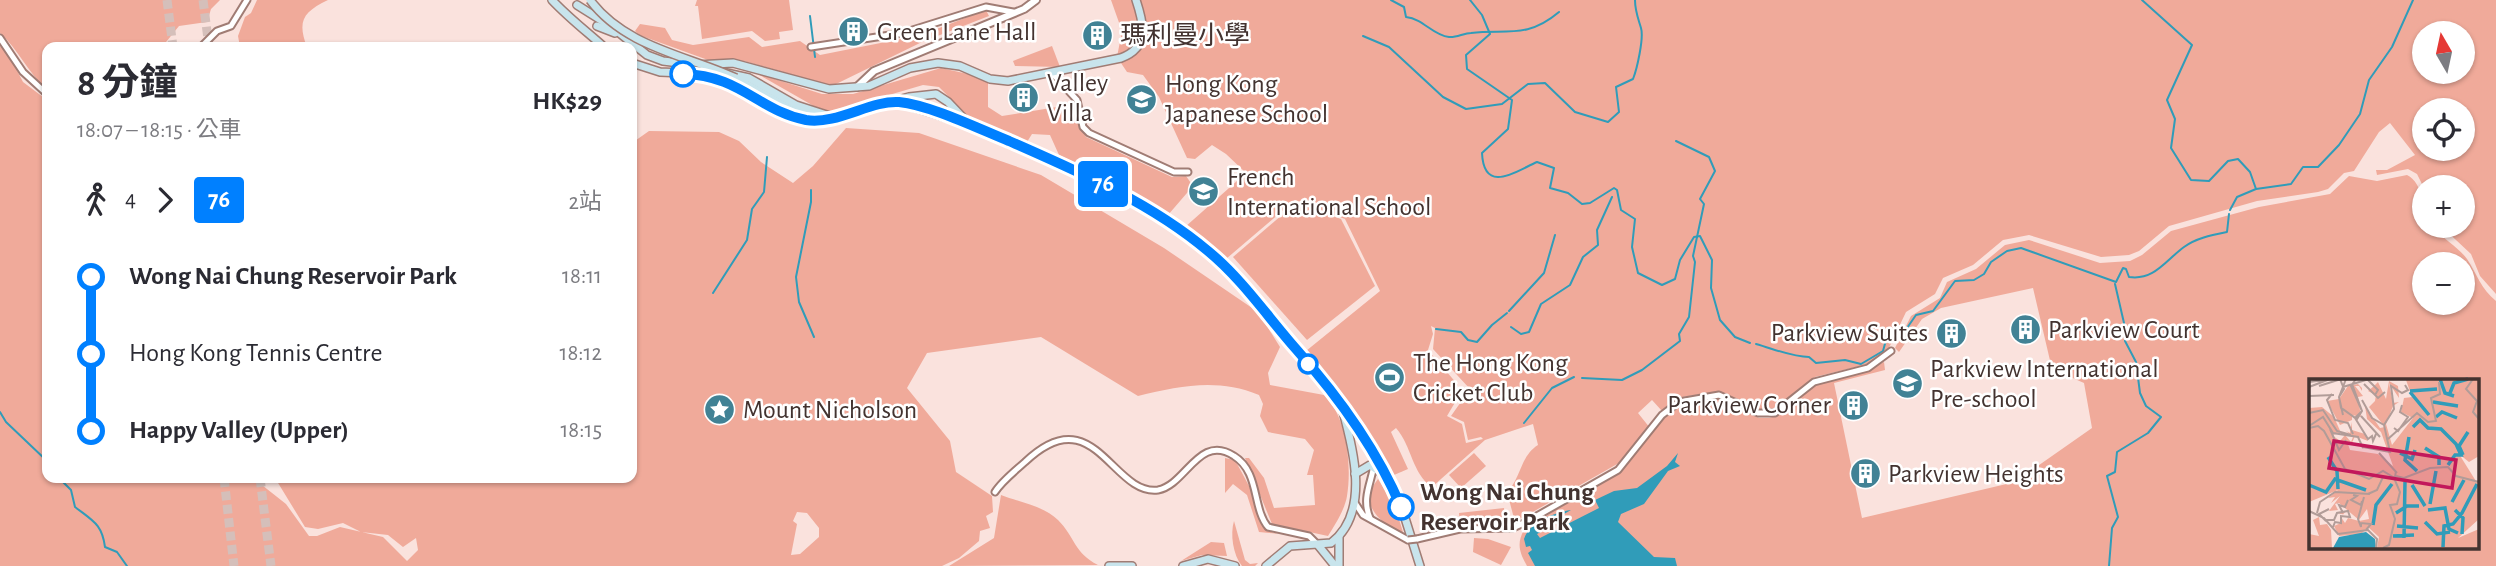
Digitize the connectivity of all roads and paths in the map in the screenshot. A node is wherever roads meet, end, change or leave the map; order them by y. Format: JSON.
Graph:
{"nodes":[{"id":1,"x":247,"y":0,"type":"edge"},
{"id":2,"x":552,"y":0,"type":"edge"},
{"id":3,"x":590,"y":0,"type":"edge"},
{"id":4,"x":1036,"y":0,"type":"edge"},
{"id":5,"x":1136,"y":0,"type":"edge"},
{"id":6,"x":575,"y":3,"type":"edge"},
{"id":7,"x":984,"y":7,"type":"junction"},
{"id":8,"x":1016,"y":12,"type":"junction"},
{"id":9,"x":580,"y":19,"type":"junction"},
{"id":10,"x":995,"y":19,"type":"junction"},
{"id":11,"x":594,"y":24,"type":"junction"},
{"id":12,"x":0,"y":38,"type":"edge"},
{"id":13,"x":206,"y":42,"type":"edge"},
{"id":14,"x":603,"y":42,"type":"edge"},
{"id":15,"x":630,"y":42,"type":"edge"},
{"id":16,"x":637,"y":47,"type":"edge"},
{"id":17,"x":813,"y":47,"type":"dead end"},
{"id":18,"x":637,"y":65,"type":"edge"},
{"id":19,"x":1052,"y":73,"type":"junction"},
{"id":20,"x":704,"y":75,"type":"junction"},
{"id":21,"x":857,"y":87,"type":"junction"},
{"id":22,"x":42,"y":89,"type":"edge"},
{"id":23,"x":897,"y":102,"type":"junction"},
{"id":24,"x":948,"y":102,"type":"junction"},
{"id":25,"x":943,"y":115,"type":"junction"},
{"id":26,"x":833,"y":117,"type":"junction"},
{"id":27,"x":970,"y":125,"type":"junction"},
{"id":28,"x":1188,"y":172,"type":"dead end"},
{"id":29,"x":1891,"y":351,"type":"dead end"},
{"id":30,"x":1341,"y":404,"type":"junction"},
{"id":31,"x":1375,"y":455,"type":"junction"},
{"id":32,"x":1375,"y":467,"type":"junction"},
{"id":33,"x":1355,"y":474,"type":"junction"},
{"id":34,"x":1386,"y":476,"type":"junction"},
{"id":35,"x":995,"y":492,"type":"dead end"},
{"id":36,"x":1355,"y":500,"type":"junction"},
{"id":37,"x":1370,"y":518,"type":"junction"},
{"id":38,"x":1318,"y":545,"type":"junction"},
{"id":39,"x":1334,"y":545,"type":"junction"},
{"id":40,"x":1109,"y":566,"type":"edge"},
{"id":41,"x":1132,"y":566,"type":"edge"},
{"id":42,"x":1183,"y":566,"type":"edge"},
{"id":43,"x":1235,"y":566,"type":"edge"},
{"id":44,"x":1266,"y":566,"type":"edge"},
{"id":45,"x":1337,"y":566,"type":"edge"},
{"id":46,"x":1420,"y":566,"type":"edge"}],
"edges":[{"from":1,"to":13,"type":"street"},
{"from":2,"to":9,"type":"main road"},
{"from":3,"to":26,"type":"main road","bridge":true},
{"from":4,"to":8,"type":"street"},
{"from":5,"to":19,"type":"main road"},
{"from":6,"to":9,"type":"main road"},
{"from":6,"to":11,"type":"main road"},
{"from":7,"to":8,"type":"street"},
{"from":7,"to":10,"type":"street"},
{"from":7,"to":17,"type":"street"},
{"from":8,"to":10,"type":"street"},
{"from":9,"to":11,"type":"main road"},
{"from":9,"to":11,"type":"main road"},
{"from":10,"to":21,"type":"street"},
{"from":11,"to":14,"type":"main road"},
{"from":11,"to":15,"type":"main road"},
{"from":12,"to":22,"type":"street"},
{"from":16,"to":21,"type":"main road"},
{"from":18,"to":20,"type":"main road"},
{"from":19,"to":21,"type":"main road"},
{"from":19,"to":28,"type":"street"},
{"from":20,"to":26,"type":"main road"},
{"from":20,"to":26,"type":"main road"},
{"from":23,"to":24,"type":"main road"},
{"from":23,"to":25,"type":"main road"},
{"from":23,"to":26,"type":"main road"},
{"from":24,"to":25,"type":"main road"},
{"from":24,"to":27,"type":"main road"},
{"from":25,"to":27,"type":"main road"},
{"from":27,"to":30,"type":"main road"},
{"from":29,"to":37,"type":"street","bridge":true},
{"from":30,"to":31,"type":"main road"},
{"from":30,"to":33,"type":"main road"},
{"from":31,"to":32,"type":"street"},
{"from":31,"to":34,"type":"main road"},
{"from":32,"to":33,"type":"main road"},
{"from":32,"to":34,"type":"main road"},
{"from":32,"to":37,"type":"street"},
{"from":33,"to":36,"type":"main road"},
{"from":34,"to":46,"type":"main road"},
{"from":35,"to":38,"type":"street"},
{"from":36,"to":37,"type":"street"},
{"from":36,"to":39,"type":"main road"},
{"from":38,"to":39,"type":"main road"},
{"from":38,"to":44,"type":"main road"},
{"from":38,"to":45,"type":"main road"},
{"from":39,"to":45,"type":"main road"},
{"from":40,"to":41,"type":"main road"},
{"from":42,"to":43,"type":"main road"}]}
